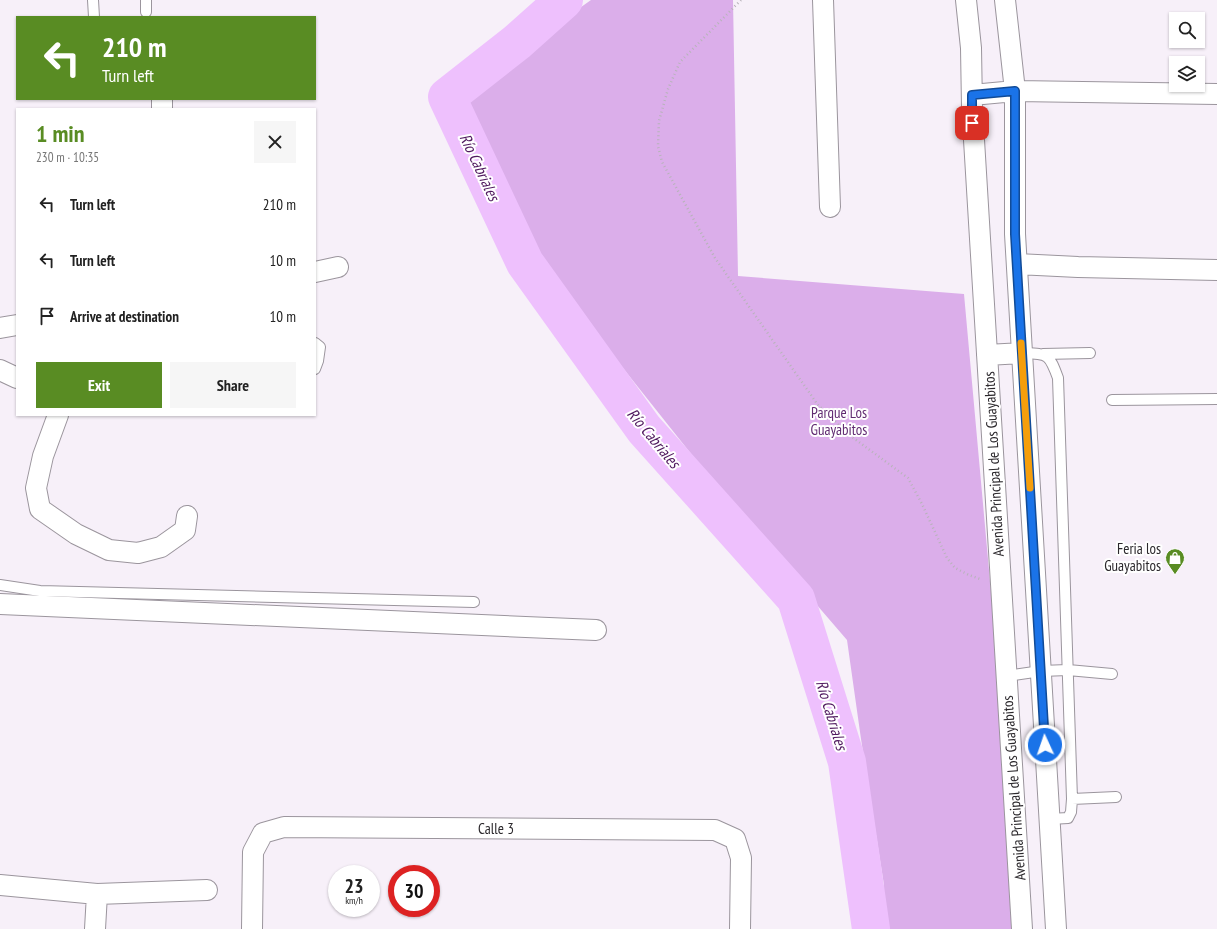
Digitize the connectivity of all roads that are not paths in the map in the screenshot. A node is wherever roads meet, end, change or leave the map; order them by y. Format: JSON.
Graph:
{"nodes":[{"id":1,"x":93,"y":0,"type":"edge"},
{"id":2,"x":146,"y":0,"type":"edge"},
{"id":3,"x":823,"y":0,"type":"edge"},
{"id":4,"x":966,"y":0,"type":"edge"},
{"id":5,"x":1005,"y":0,"type":"edge"},
{"id":6,"x":146,"y":12,"type":"dead end"},
{"id":7,"x":94,"y":16,"type":"edge"},
{"id":8,"x":1015,"y":91,"type":"junction"},
{"id":9,"x":1217,"y":94,"type":"edge"},
{"id":10,"x":972,"y":95,"type":"junction"},
{"id":11,"x":830,"y":207,"type":"dead end"},
{"id":12,"x":1017,"y":264,"type":"junction"},
{"id":13,"x":338,"y":267,"type":"dead end"},
{"id":14,"x":1217,"y":270,"type":"edge"},
{"id":15,"x":316,"y":272,"type":"edge"},
{"id":16,"x":16,"y":325,"type":"edge"},
{"id":17,"x":0,"y":328,"type":"edge"},
{"id":18,"x":316,"y":344,"type":"edge"},
{"id":19,"x":1022,"y":353,"type":"junction"},
{"id":20,"x":1090,"y":353,"type":"dead end"},
{"id":21,"x":1043,"y":354,"type":"junction"},
{"id":22,"x":987,"y":355,"type":"junction"},
{"id":23,"x":316,"y":366,"type":"edge"},
{"id":24,"x":0,"y":370,"type":"edge"},
{"id":25,"x":16,"y":378,"type":"edge"},
{"id":26,"x":1217,"y":399,"type":"edge"},
{"id":27,"x":1112,"y":400,"type":"dead end"},
{"id":28,"x":58,"y":416,"type":"edge"},
{"id":29,"x":187,"y":516,"type":"dead end"},
{"id":30,"x":0,"y":585,"type":"edge"},
{"id":31,"x":474,"y":602,"type":"dead end"},
{"id":32,"x":0,"y":604,"type":"edge"},
{"id":33,"x":596,"y":630,"type":"dead end"},
{"id":34,"x":1068,"y":670,"type":"junction"},
{"id":35,"x":1041,"y":671,"type":"junction"},
{"id":36,"x":1112,"y":674,"type":"dead end"},
{"id":37,"x":1007,"y":676,"type":"junction"},
{"id":38,"x":1116,"y":797,"type":"dead end"},
{"id":39,"x":1072,"y":799,"type":"junction"},
{"id":40,"x":1050,"y":819,"type":"junction"},
{"id":41,"x":0,"y":885,"type":"edge"},
{"id":42,"x":207,"y":890,"type":"dead end"},
{"id":43,"x":97,"y":894,"type":"junction"},
{"id":44,"x":95,"y":929,"type":"edge"},
{"id":45,"x":252,"y":929,"type":"edge"},
{"id":46,"x":740,"y":929,"type":"edge"},
{"id":47,"x":1022,"y":929,"type":"edge"},
{"id":48,"x":1056,"y":929,"type":"edge"}],
"edges":[{"from":1,"to":7,"type":"lane"},
{"from":2,"to":6,"type":"lane"},
{"from":3,"to":11,"type":"street"},
{"from":4,"to":10,"type":"street","name":"Avenida Principal de Los Guayabitos"},
{"from":5,"to":8,"type":"street"},
{"from":8,"to":9,"type":"street"},
{"from":8,"to":10,"type":"street"},
{"from":8,"to":12,"type":"street"},
{"from":10,"to":22,"type":"street","name":"Avenida Principal de Los Guayabitos"},
{"from":12,"to":14,"type":"street"},
{"from":12,"to":19,"type":"street"},
{"from":13,"to":15,"type":"street"},
{"from":16,"to":17,"type":"street"},
{"from":18,"to":23,"type":"lane"},
{"from":19,"to":21,"type":"lane"},
{"from":19,"to":22,"type":"street"},
{"from":19,"to":35,"type":"street"},
{"from":20,"to":21,"type":"lane"},
{"from":21,"to":34,"type":"lane"},
{"from":22,"to":37,"type":"street","name":"Avenida Principal de Los Guayabitos"},
{"from":24,"to":25,"type":"street"},
{"from":26,"to":27,"type":"lane"},
{"from":28,"to":29,"type":"street"},
{"from":30,"to":31,"type":"lane"},
{"from":32,"to":33,"type":"street"},
{"from":34,"to":35,"type":"lane"},
{"from":34,"to":36,"type":"lane"},
{"from":34,"to":39,"type":"lane"},
{"from":35,"to":37,"type":"lane"},
{"from":35,"to":40,"type":"street"},
{"from":37,"to":47,"type":"street","name":"Avenida Principal de Los Guayabitos"},
{"from":38,"to":39,"type":"lane"},
{"from":39,"to":40,"type":"lane"},
{"from":40,"to":48,"type":"street"},
{"from":41,"to":43,"type":"street"},
{"from":42,"to":43,"type":"street"},
{"from":43,"to":44,"type":"street"},
{"from":45,"to":46,"type":"street","name":"Calle 3"}]}
